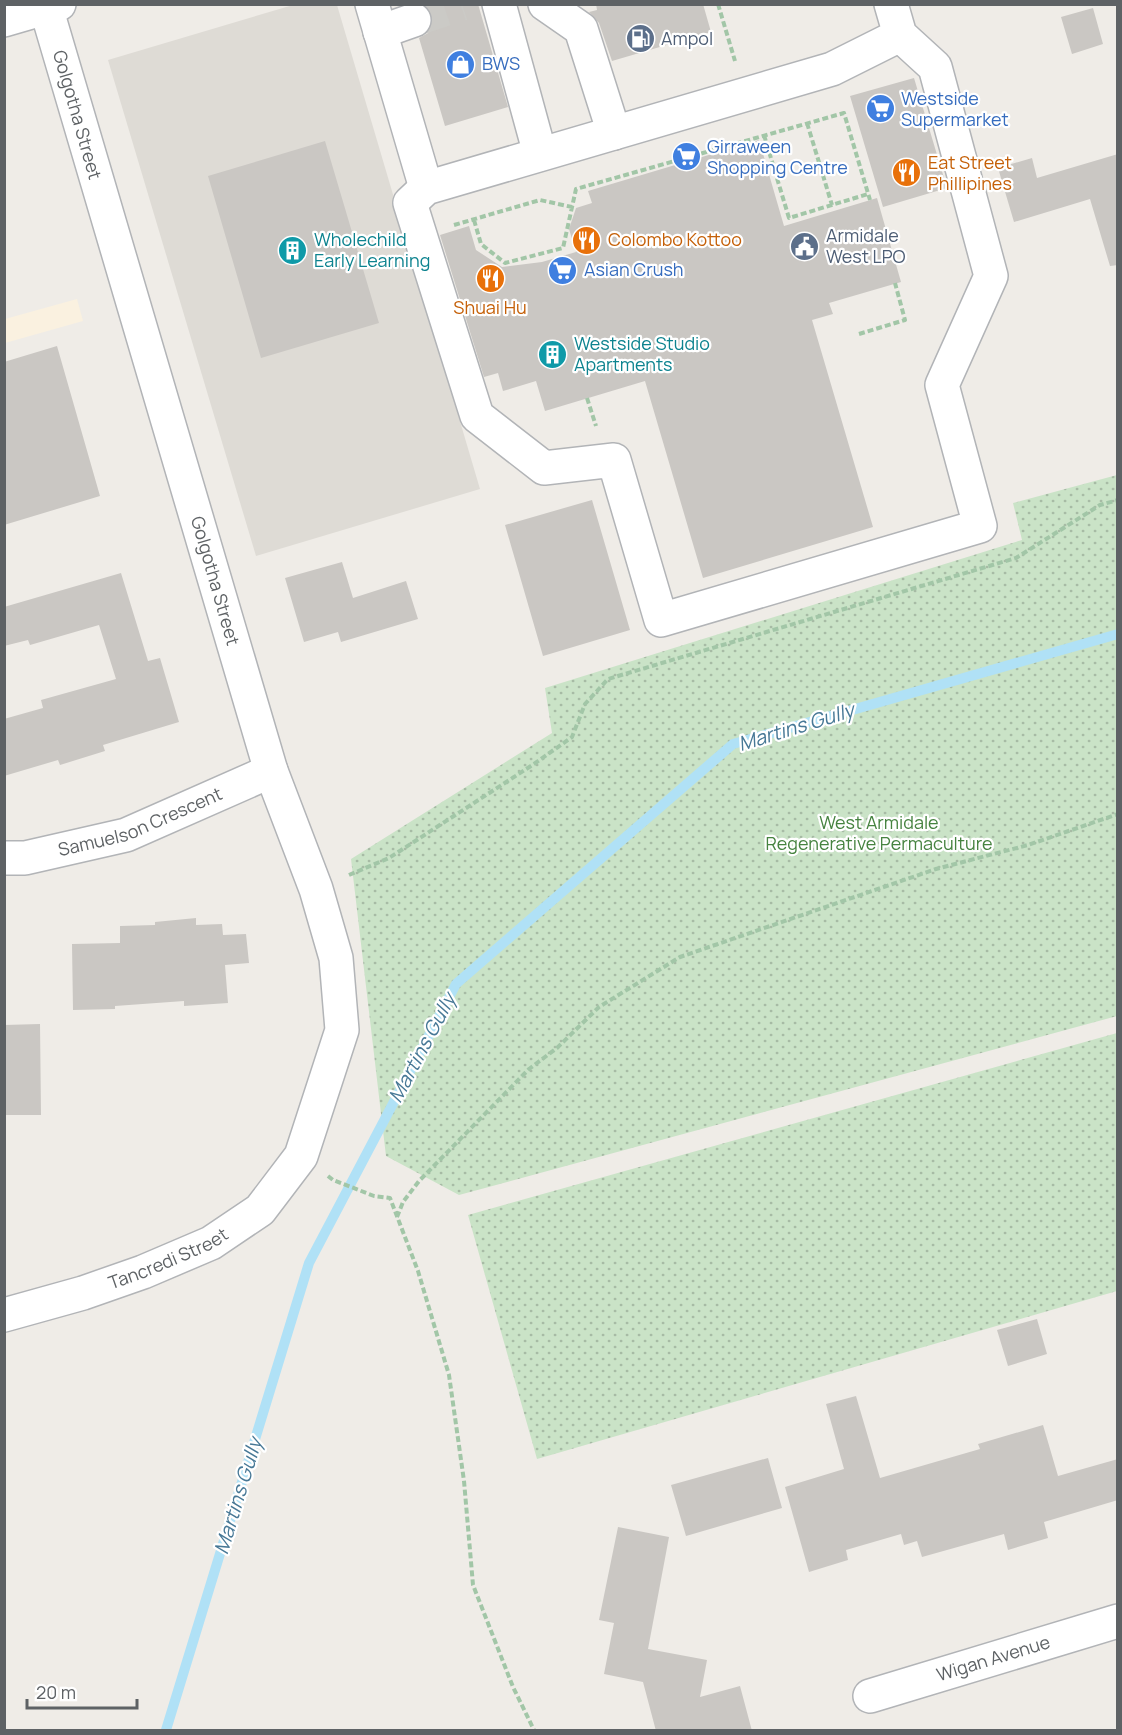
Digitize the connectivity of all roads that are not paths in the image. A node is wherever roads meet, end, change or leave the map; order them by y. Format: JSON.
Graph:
{"nodes":[{"id":1,"x":499,"y":4,"type":"edge"},
{"id":2,"x":545,"y":4,"type":"edge"},
{"id":3,"x":50,"y":6,"type":"edge"},
{"id":4,"x":376,"y":18,"type":"edge"},
{"id":5,"x":4,"y":20,"type":"edge"},
{"id":6,"x":896,"y":20,"type":"edge"},
{"id":7,"x":414,"y":21,"type":"tunnel mouth"},
{"id":8,"x":614,"y":133,"type":"junction"},
{"id":9,"x":540,"y":154,"type":"junction"},
{"id":10,"x":426,"y":188,"type":"junction"},
{"id":11,"x":271,"y":771,"type":"junction"},
{"id":12,"x":4,"y":858,"type":"edge"},
{"id":13,"x":301,"y":1156,"type":"joint"},
{"id":14,"x":4,"y":1315,"type":"edge"},
{"id":15,"x":1118,"y":1621,"type":"edge"},
{"id":16,"x":870,"y":1696,"type":"dead end"}],
"edges":[{"from":1,"to":9,"type":"street"},
{"from":2,"to":8,"type":"street"},
{"from":3,"to":5,"type":"street"},
{"from":3,"to":11,"type":"street","name":"Golgotha Street"},
{"from":4,"to":7,"type":"street"},
{"from":4,"to":10,"type":"street"},
{"from":6,"to":8,"type":"street"},
{"from":6,"to":10,"type":"street"},
{"from":8,"to":9,"type":"street"},
{"from":9,"to":10,"type":"street"},
{"from":11,"to":12,"type":"street","name":"Samuelson Crescent"},
{"from":11,"to":13,"type":"street","name":"Golgotha Street"},
{"from":13,"to":14,"type":"street","name":"Tancredi Street"},
{"from":15,"to":16,"type":"street","name":"Wigan Avenue"}]}
